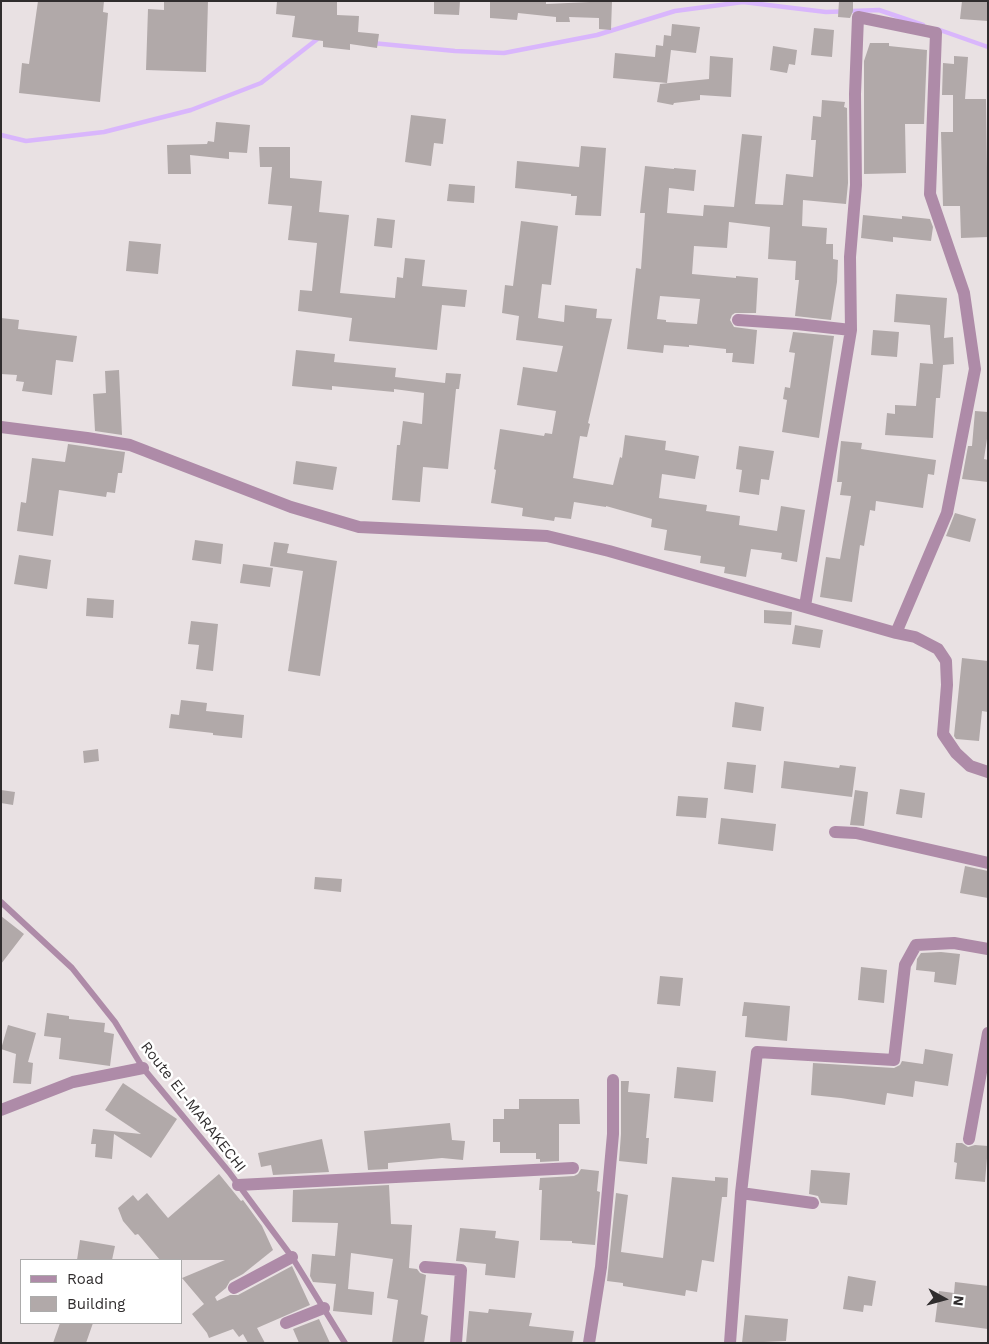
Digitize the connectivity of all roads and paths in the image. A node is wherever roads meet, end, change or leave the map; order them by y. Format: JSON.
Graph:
{"nodes":[{"id":1,"x":738,"y":320,"type":"dead end"},
{"id":2,"x":851,"y":330,"type":"junction"},
{"id":3,"x":1,"y":427,"type":"edge"},
{"id":4,"x":805,"y":606,"type":"junction"},
{"id":5,"x":896,"y":633,"type":"junction"},
{"id":6,"x":988,"y":772,"type":"edge"},
{"id":7,"x":834,"y":832,"type":"dead end"},
{"id":8,"x":988,"y":863,"type":"edge"},
{"id":9,"x":1,"y":902,"type":"edge"},
{"id":10,"x":988,"y":949,"type":"edge"},
{"id":11,"x":988,"y":1033,"type":"edge"},
{"id":12,"x":144,"y":1068,"type":"junction"},
{"id":13,"x":613,"y":1080,"type":"dead end"},
{"id":14,"x":1,"y":1110,"type":"edge"},
{"id":15,"x":968,"y":1139,"type":"dead end"},
{"id":16,"x":573,"y":1168,"type":"dead end"},
{"id":17,"x":238,"y":1185,"type":"junction"},
{"id":18,"x":741,"y":1193,"type":"junction"},
{"id":19,"x":813,"y":1203,"type":"dead end"},
{"id":20,"x":292,"y":1257,"type":"junction"},
{"id":21,"x":425,"y":1267,"type":"dead end"},
{"id":22,"x":234,"y":1288,"type":"dead end"},
{"id":23,"x":324,"y":1308,"type":"junction"},
{"id":24,"x":286,"y":1323,"type":"dead end"},
{"id":25,"x":345,"y":1343,"type":"edge"},
{"id":26,"x":456,"y":1343,"type":"edge"},
{"id":27,"x":589,"y":1343,"type":"edge"},
{"id":28,"x":730,"y":1343,"type":"edge"}],
"edges":[{"from":1,"to":2,"type":"street"},
{"from":2,"to":4,"type":"street"},
{"from":2,"to":5,"type":"street"},
{"from":3,"to":4,"type":"street"},
{"from":4,"to":5,"type":"street"},
{"from":5,"to":6,"type":"street"},
{"from":7,"to":8,"type":"street"},
{"from":9,"to":12,"type":"lane","name":"Route EL-MARAKECHI"},
{"from":10,"to":18,"type":"street"},
{"from":11,"to":15,"type":"street"},
{"from":12,"to":14,"type":"street"},
{"from":12,"to":17,"type":"lane","name":"Route EL-MARAKECHI"},
{"from":13,"to":27,"type":"street"},
{"from":16,"to":17,"type":"street"},
{"from":17,"to":20,"type":"lane","name":"Route EL-MARAKECHI"},
{"from":18,"to":19,"type":"street"},
{"from":18,"to":28,"type":"street"},
{"from":20,"to":22,"type":"street"},
{"from":20,"to":23,"type":"lane","name":"Route EL-MARAKECHI"},
{"from":21,"to":26,"type":"street"},
{"from":23,"to":24,"type":"street"},
{"from":23,"to":25,"type":"lane","name":"Route EL-MARAKECHI"}]}
